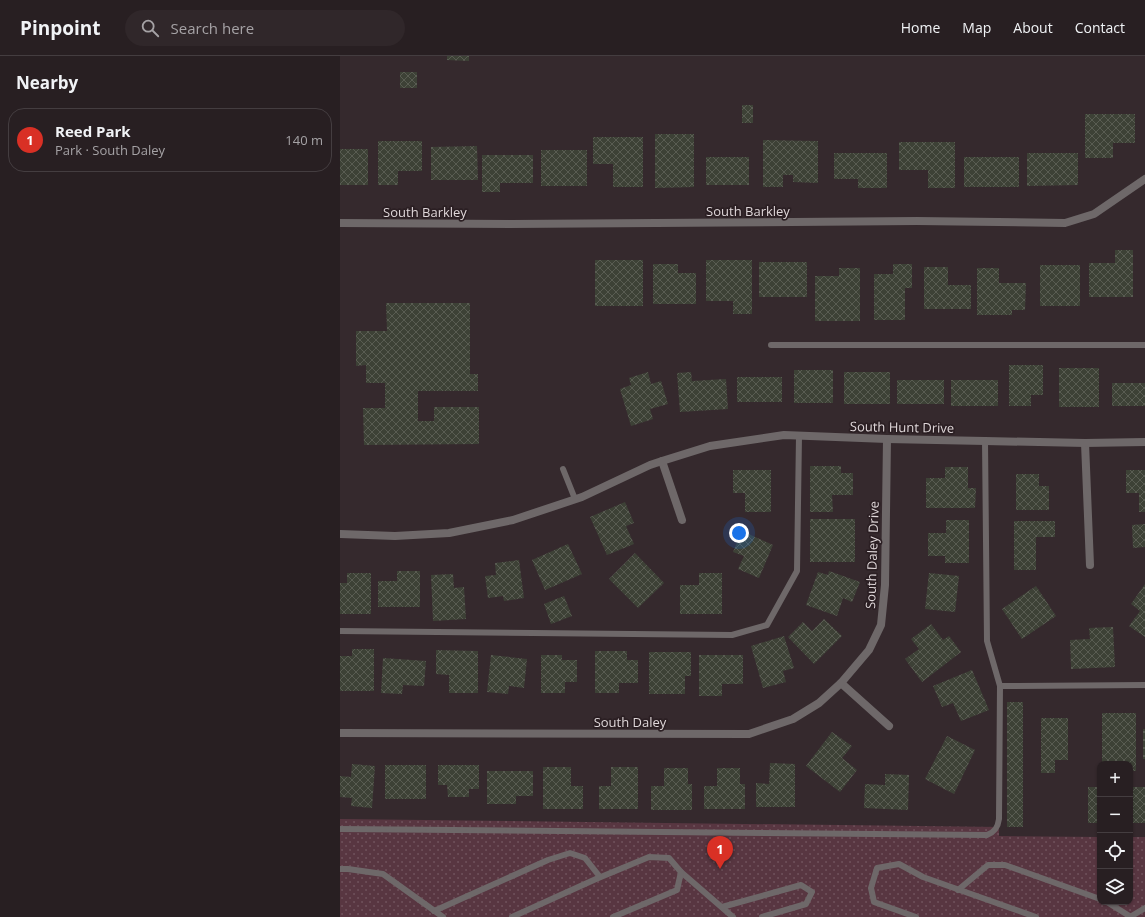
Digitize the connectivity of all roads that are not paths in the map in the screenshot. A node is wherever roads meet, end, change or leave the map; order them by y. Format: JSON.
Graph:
{"nodes":[{"id":1,"x":1145,"y":180,"type":"edge"},
{"id":2,"x":340,"y":224,"type":"edge"},
{"id":3,"x":771,"y":345,"type":"dead end"},
{"id":4,"x":1145,"y":345,"type":"edge"},
{"id":5,"x":798,"y":436,"type":"junction"},
{"id":6,"x":887,"y":439,"type":"junction"},
{"id":7,"x":985,"y":441,"type":"junction"},
{"id":8,"x":1085,"y":442,"type":"junction"},
{"id":9,"x":1145,"y":442,"type":"edge"},
{"id":10,"x":662,"y":461,"type":"junction"},
{"id":11,"x":563,"y":469,"type":"dead end"},
{"id":12,"x":575,"y":499,"type":"junction"},
{"id":13,"x":682,"y":520,"type":"dead end"},
{"id":14,"x":340,"y":534,"type":"edge"},
{"id":15,"x":1090,"y":565,"type":"dead end"},
{"id":16,"x":340,"y":630,"type":"edge"},
{"id":17,"x":841,"y":684,"type":"junction"},
{"id":18,"x":1145,"y":685,"type":"edge"},
{"id":19,"x":1000,"y":686,"type":"junction"},
{"id":20,"x":889,"y":726,"type":"dead end"},
{"id":21,"x":340,"y":732,"type":"edge"},
{"id":22,"x":340,"y":829,"type":"edge"},
{"id":23,"x":340,"y":869,"type":"edge"},
{"id":24,"x":681,"y":872,"type":"junction"},
{"id":25,"x":600,"y":878,"type":"junction"},
{"id":26,"x":958,"y":890,"type":"junction"},
{"id":27,"x":1097,"y":898,"type":"edge"},
{"id":28,"x":1112,"y":905,"type":"edge"},
{"id":29,"x":722,"y":907,"type":"junction"},
{"id":30,"x":1145,"y":908,"type":"edge"},
{"id":31,"x":434,"y":911,"type":"junction"},
{"id":32,"x":443,"y":917,"type":"edge"},
{"id":33,"x":512,"y":917,"type":"edge"},
{"id":34,"x":613,"y":917,"type":"edge"},
{"id":35,"x":733,"y":917,"type":"edge"},
{"id":36,"x":762,"y":917,"type":"edge"},
{"id":37,"x":916,"y":917,"type":"edge"},
{"id":38,"x":1036,"y":917,"type":"edge"},
{"id":39,"x":1130,"y":917,"type":"edge"}],
"edges":[{"from":1,"to":2,"type":"street","name":"South Barkley"},
{"from":3,"to":4,"type":"lane"},
{"from":5,"to":6,"type":"street","name":"South Hunt Drive"},
{"from":5,"to":10,"type":"street","name":"South Hunt Drive"},
{"from":5,"to":16,"type":"lane"},
{"from":6,"to":7,"type":"street","name":"South Hunt Drive"},
{"from":6,"to":17,"type":"street","name":"South Daley Drive"},
{"from":7,"to":8,"type":"street","name":"South Hunt Drive"},
{"from":7,"to":19,"type":"lane"},
{"from":8,"to":9,"type":"street","name":"South Hunt Drive"},
{"from":8,"to":15,"type":"street"},
{"from":10,"to":12,"type":"street","name":"South Hunt Drive"},
{"from":10,"to":13,"type":"street"},
{"from":11,"to":12,"type":"lane"},
{"from":12,"to":14,"type":"street","name":"South Hunt Drive"},
{"from":17,"to":20,"type":"street"},
{"from":17,"to":21,"type":"street","name":"South Daley"},
{"from":18,"to":19,"type":"lane"},
{"from":19,"to":22,"type":"lane"},
{"from":23,"to":31,"type":"lane"},
{"from":24,"to":25,"type":"lane"},
{"from":24,"to":29,"type":"lane"},
{"from":24,"to":34,"type":"lane"},
{"from":25,"to":31,"type":"lane"},
{"from":25,"to":33,"type":"lane"},
{"from":26,"to":27,"type":"lane"},
{"from":26,"to":37,"type":"lane"},
{"from":26,"to":38,"type":"lane"},
{"from":28,"to":39,"type":"lane"},
{"from":29,"to":35,"type":"lane"},
{"from":29,"to":36,"type":"lane"},
{"from":30,"to":39,"type":"lane"},
{"from":31,"to":32,"type":"lane"}]}
